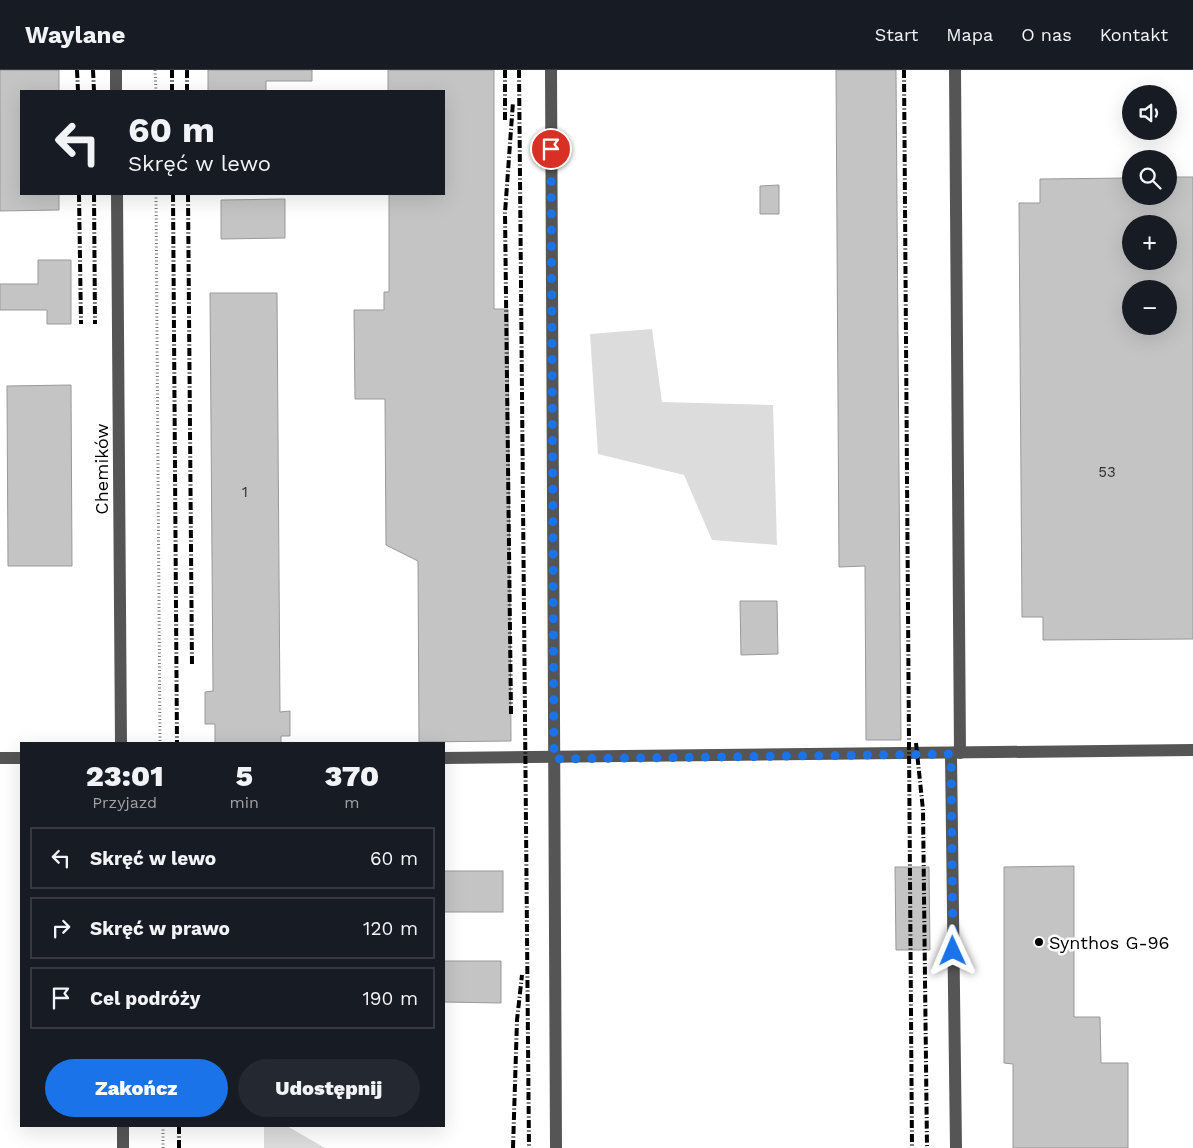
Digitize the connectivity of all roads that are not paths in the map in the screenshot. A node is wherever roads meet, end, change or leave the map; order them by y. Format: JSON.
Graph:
{"nodes":[{"id":1,"x":116,"y":70,"type":"edge"},
{"id":2,"x":551,"y":70,"type":"edge"},
{"id":3,"x":955,"y":70,"type":"edge"},
{"id":4,"x":116,"y":90,"type":"edge"},
{"id":5,"x":117,"y":195,"type":"edge"},
{"id":6,"x":121,"y":742,"type":"edge"},
{"id":7,"x":1193,"y":750,"type":"edge"},
{"id":8,"x":955,"y":753,"type":"junction"},
{"id":9,"x":0,"y":758,"type":"edge"},
{"id":10,"x":20,"y":758,"type":"edge"},
{"id":11,"x":445,"y":758,"type":"edge"},
{"id":12,"x":554,"y":759,"type":"junction"},
{"id":13,"x":123,"y":1127,"type":"edge"},
{"id":14,"x":123,"y":1148,"type":"edge"},
{"id":15,"x":556,"y":1148,"type":"edge"},
{"id":16,"x":956,"y":1148,"type":"edge"}],
"edges":[{"from":1,"to":4,"type":"lane"},
{"from":2,"to":12,"type":"lane"},
{"from":3,"to":8,"type":"lane"},
{"from":5,"to":6,"type":"lane","name":"Chemików"},
{"from":7,"to":8,"type":"lane"},
{"from":8,"to":12,"type":"lane"},
{"from":8,"to":16,"type":"lane"},
{"from":9,"to":10,"type":"lane"},
{"from":11,"to":12,"type":"lane"},
{"from":12,"to":15,"type":"lane"},
{"from":13,"to":14,"type":"lane"}]}
